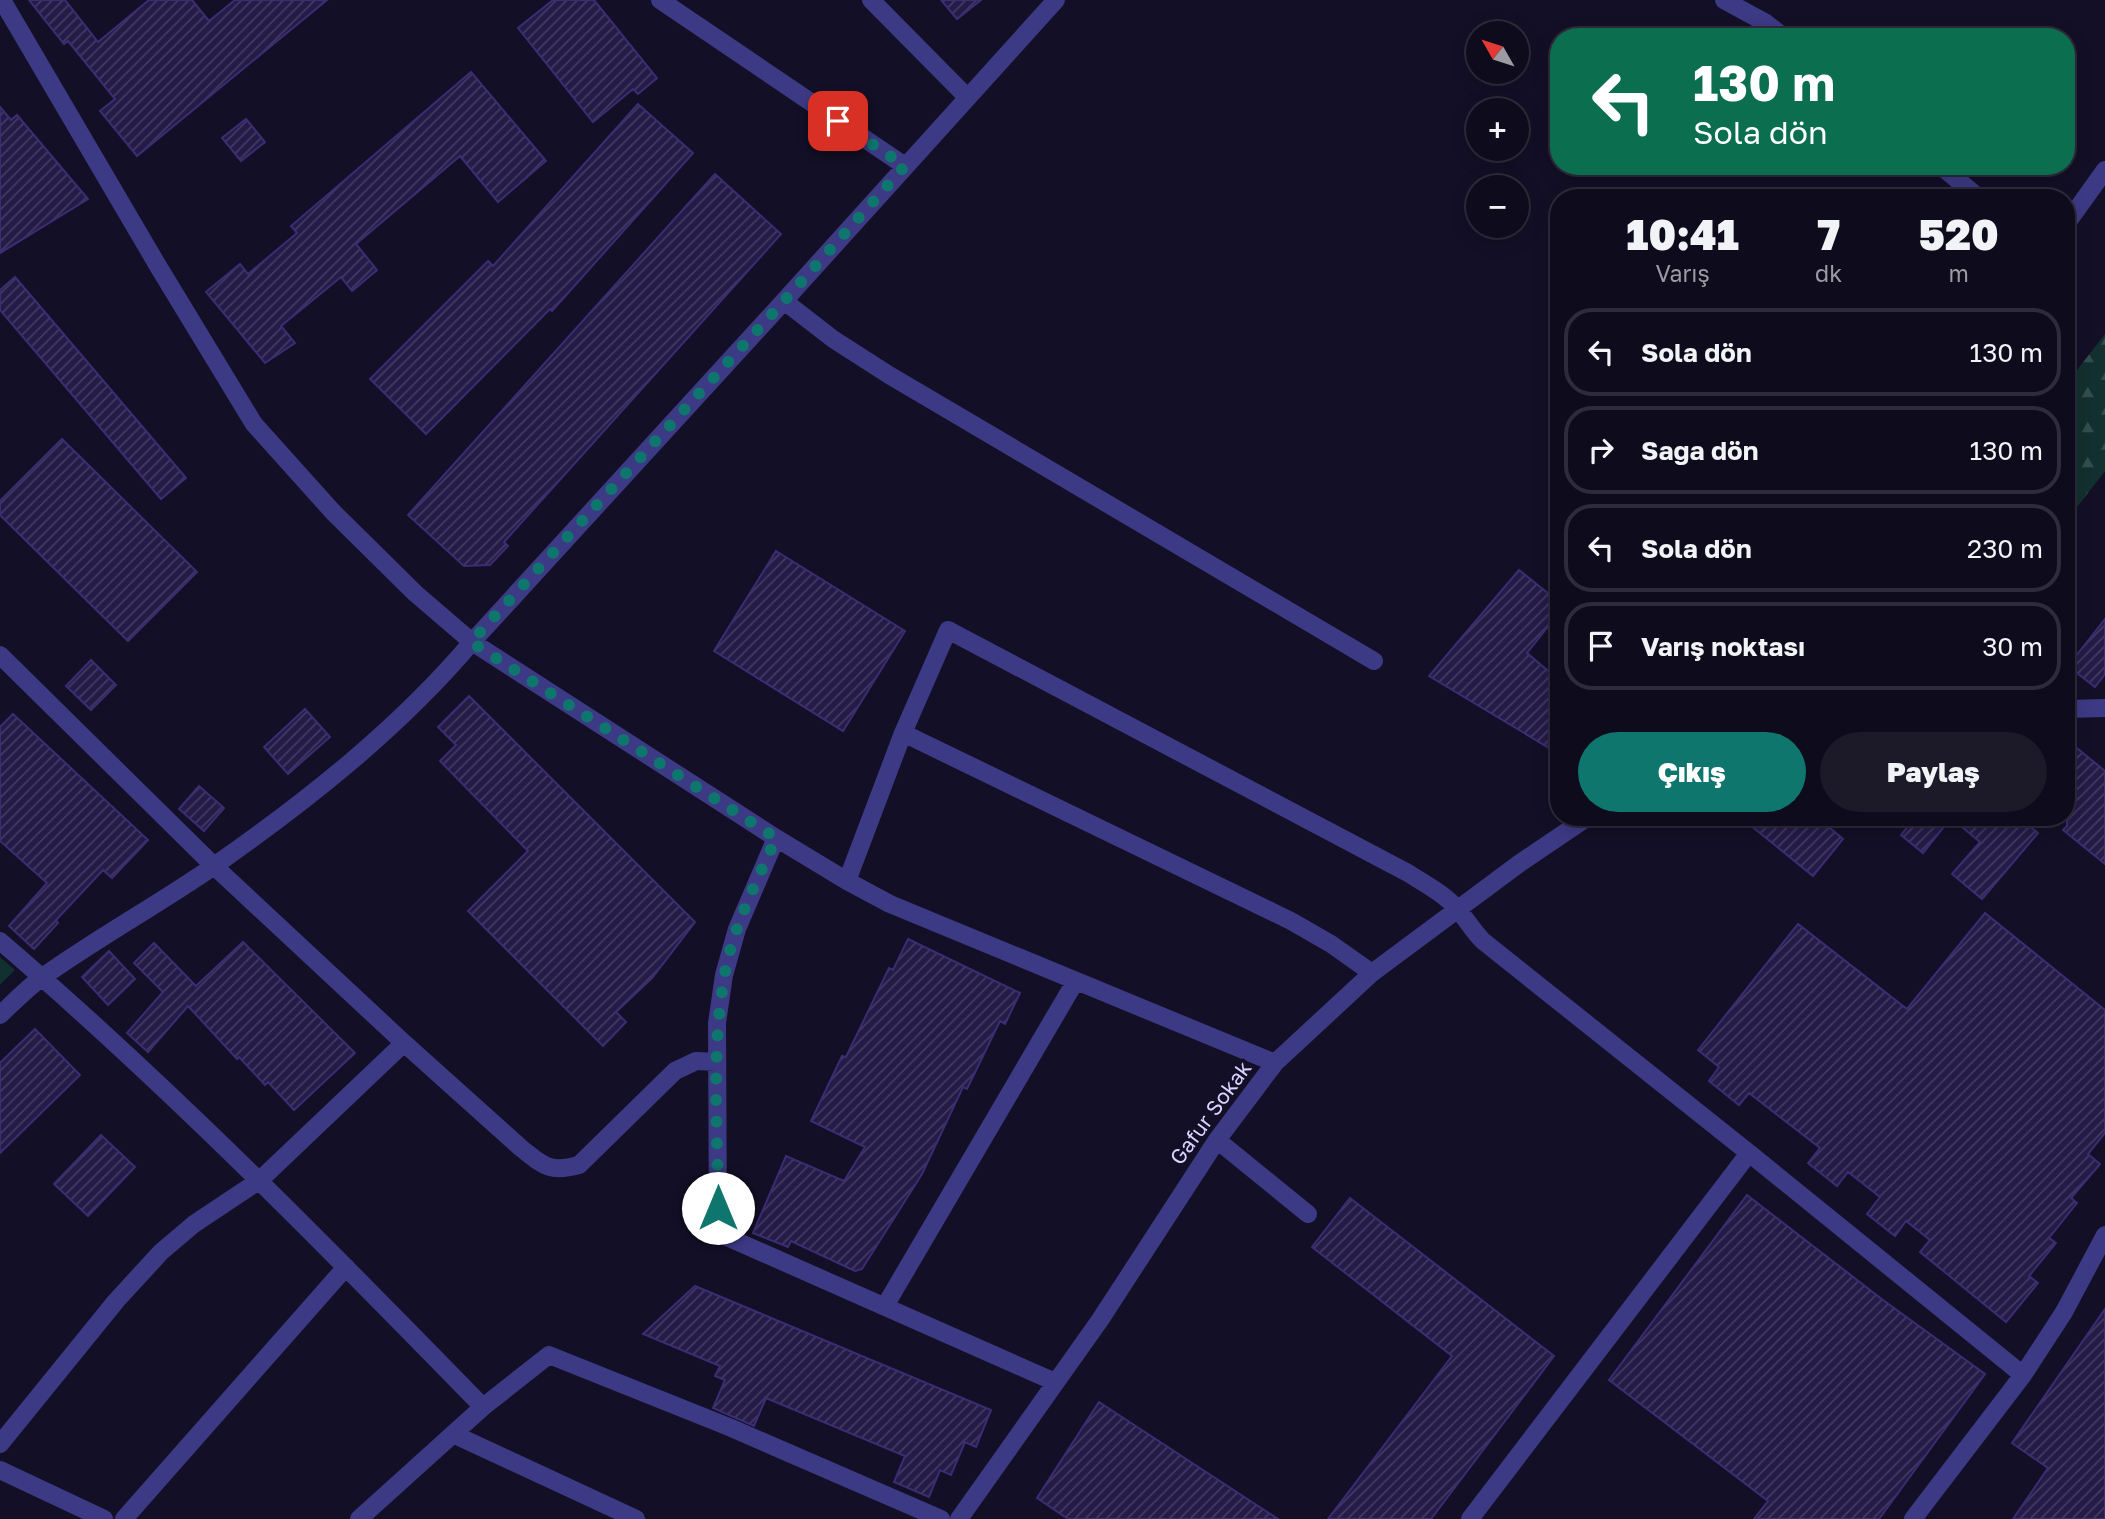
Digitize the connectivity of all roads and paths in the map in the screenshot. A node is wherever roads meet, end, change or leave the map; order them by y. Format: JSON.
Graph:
{"nodes":[{"id":1,"x":2,"y":0,"type":"edge"},
{"id":2,"x":660,"y":0,"type":"edge"},
{"id":3,"x":871,"y":0,"type":"edge"},
{"id":4,"x":1056,"y":0,"type":"edge"},
{"id":5,"x":1724,"y":0,"type":"edge"},
{"id":6,"x":1772,"y":28,"type":"edge"},
{"id":7,"x":967,"y":97,"type":"junction"},
{"id":8,"x":905,"y":166,"type":"junction"},
{"id":9,"x":2105,"y":170,"type":"edge"},
{"id":10,"x":1952,"y":175,"type":"edge"},
{"id":11,"x":1968,"y":189,"type":"edge"},
{"id":12,"x":2075,"y":212,"type":"edge"},
{"id":13,"x":784,"y":301,"type":"junction"},
{"id":14,"x":471,"y":642,"type":"junction"},
{"id":15,"x":0,"y":655,"type":"edge"},
{"id":16,"x":1374,"y":661,"type":"dead end"},
{"id":17,"x":2105,"y":708,"type":"edge"},
{"id":18,"x":2075,"y":709,"type":"edge"},
{"id":19,"x":903,"y":733,"type":"junction"},
{"id":20,"x":1575,"y":826,"type":"edge"},
{"id":21,"x":776,"y":838,"type":"junction"},
{"id":22,"x":214,"y":866,"type":"junction"},
{"id":23,"x":847,"y":881,"type":"junction"},
{"id":24,"x":1458,"y":910,"type":"junction"},
{"id":25,"x":0,"y":941,"type":"edge"},
{"id":26,"x":1371,"y":973,"type":"junction"},
{"id":27,"x":42,"y":977,"type":"junction"},
{"id":28,"x":1075,"y":982,"type":"junction"},
{"id":29,"x":0,"y":1015,"type":"edge"},
{"id":30,"x":404,"y":1042,"type":"junction"},
{"id":31,"x":717,"y":1062,"type":"junction"},
{"id":32,"x":1275,"y":1063,"type":"junction"},
{"id":33,"x":1217,"y":1140,"type":"junction"},
{"id":34,"x":1749,"y":1153,"type":"junction"},
{"id":35,"x":260,"y":1180,"type":"junction"},
{"id":36,"x":1308,"y":1214,"type":"dead end"},
{"id":37,"x":2105,"y":1235,"type":"edge"},
{"id":38,"x":346,"y":1267,"type":"junction"},
{"id":39,"x":885,"y":1306,"type":"junction"},
{"id":40,"x":2023,"y":1375,"type":"junction"},
{"id":41,"x":1055,"y":1382,"type":"junction"},
{"id":42,"x":483,"y":1407,"type":"junction"},
{"id":43,"x":453,"y":1434,"type":"junction"},
{"id":44,"x":0,"y":1444,"type":"edge"},
{"id":45,"x":0,"y":1470,"type":"edge"},
{"id":46,"x":104,"y":1519,"type":"edge"},
{"id":47,"x":124,"y":1519,"type":"edge"},
{"id":48,"x":359,"y":1519,"type":"edge"},
{"id":49,"x":636,"y":1519,"type":"edge"},
{"id":50,"x":941,"y":1519,"type":"edge"},
{"id":51,"x":959,"y":1519,"type":"edge"},
{"id":52,"x":1470,"y":1519,"type":"edge"},
{"id":53,"x":1913,"y":1519,"type":"edge"}],
"edges":[{"from":1,"to":14,"type":"street"},
{"from":2,"to":8,"type":"street"},
{"from":3,"to":7,"type":"street"},
{"from":4,"to":7,"type":"street"},
{"from":5,"to":6,"type":"street"},
{"from":7,"to":8,"type":"street"},
{"from":8,"to":13,"type":"street"},
{"from":9,"to":12,"type":"street"},
{"from":10,"to":11,"type":"street"},
{"from":13,"to":14,"type":"street"},
{"from":13,"to":16,"type":"street"},
{"from":14,"to":21,"type":"street"},
{"from":14,"to":22,"type":"street"},
{"from":15,"to":22,"type":"street"},
{"from":17,"to":18,"type":"street"},
{"from":19,"to":23,"type":"street"},
{"from":19,"to":24,"type":"street"},
{"from":19,"to":26,"type":"street"},
{"from":20,"to":24,"type":"street","name":"Gafur Sokak"},
{"from":21,"to":23,"type":"street"},
{"from":21,"to":31,"type":"street"},
{"from":22,"to":27,"type":"street"},
{"from":22,"to":30,"type":"street"},
{"from":23,"to":28,"type":"street"},
{"from":24,"to":26,"type":"street","name":"Gafur Sokak"},
{"from":24,"to":34,"type":"street"},
{"from":25,"to":27,"type":"street"},
{"from":26,"to":32,"type":"street","name":"Gafur Sokak"},
{"from":27,"to":29,"type":"street"},
{"from":27,"to":35,"type":"street"},
{"from":28,"to":32,"type":"street"},
{"from":28,"to":39,"type":"street"},
{"from":30,"to":31,"type":"street"},
{"from":30,"to":35,"type":"street"},
{"from":31,"to":39,"type":"street"},
{"from":32,"to":33,"type":"street","name":"Gafur Sokak"},
{"from":33,"to":36,"type":"street"},
{"from":33,"to":41,"type":"street","name":"Gafur Sokak"},
{"from":34,"to":40,"type":"street"},
{"from":34,"to":52,"type":"street"},
{"from":35,"to":38,"type":"street"},
{"from":35,"to":44,"type":"street"},
{"from":37,"to":40,"type":"street"},
{"from":38,"to":42,"type":"street"},
{"from":38,"to":47,"type":"street"},
{"from":39,"to":41,"type":"street"},
{"from":40,"to":53,"type":"street"},
{"from":41,"to":51,"type":"street","name":"Gafur Sokak"},
{"from":42,"to":43,"type":"street"},
{"from":42,"to":50,"type":"street"},
{"from":43,"to":48,"type":"street"},
{"from":43,"to":49,"type":"street"},
{"from":45,"to":46,"type":"street"}]}
